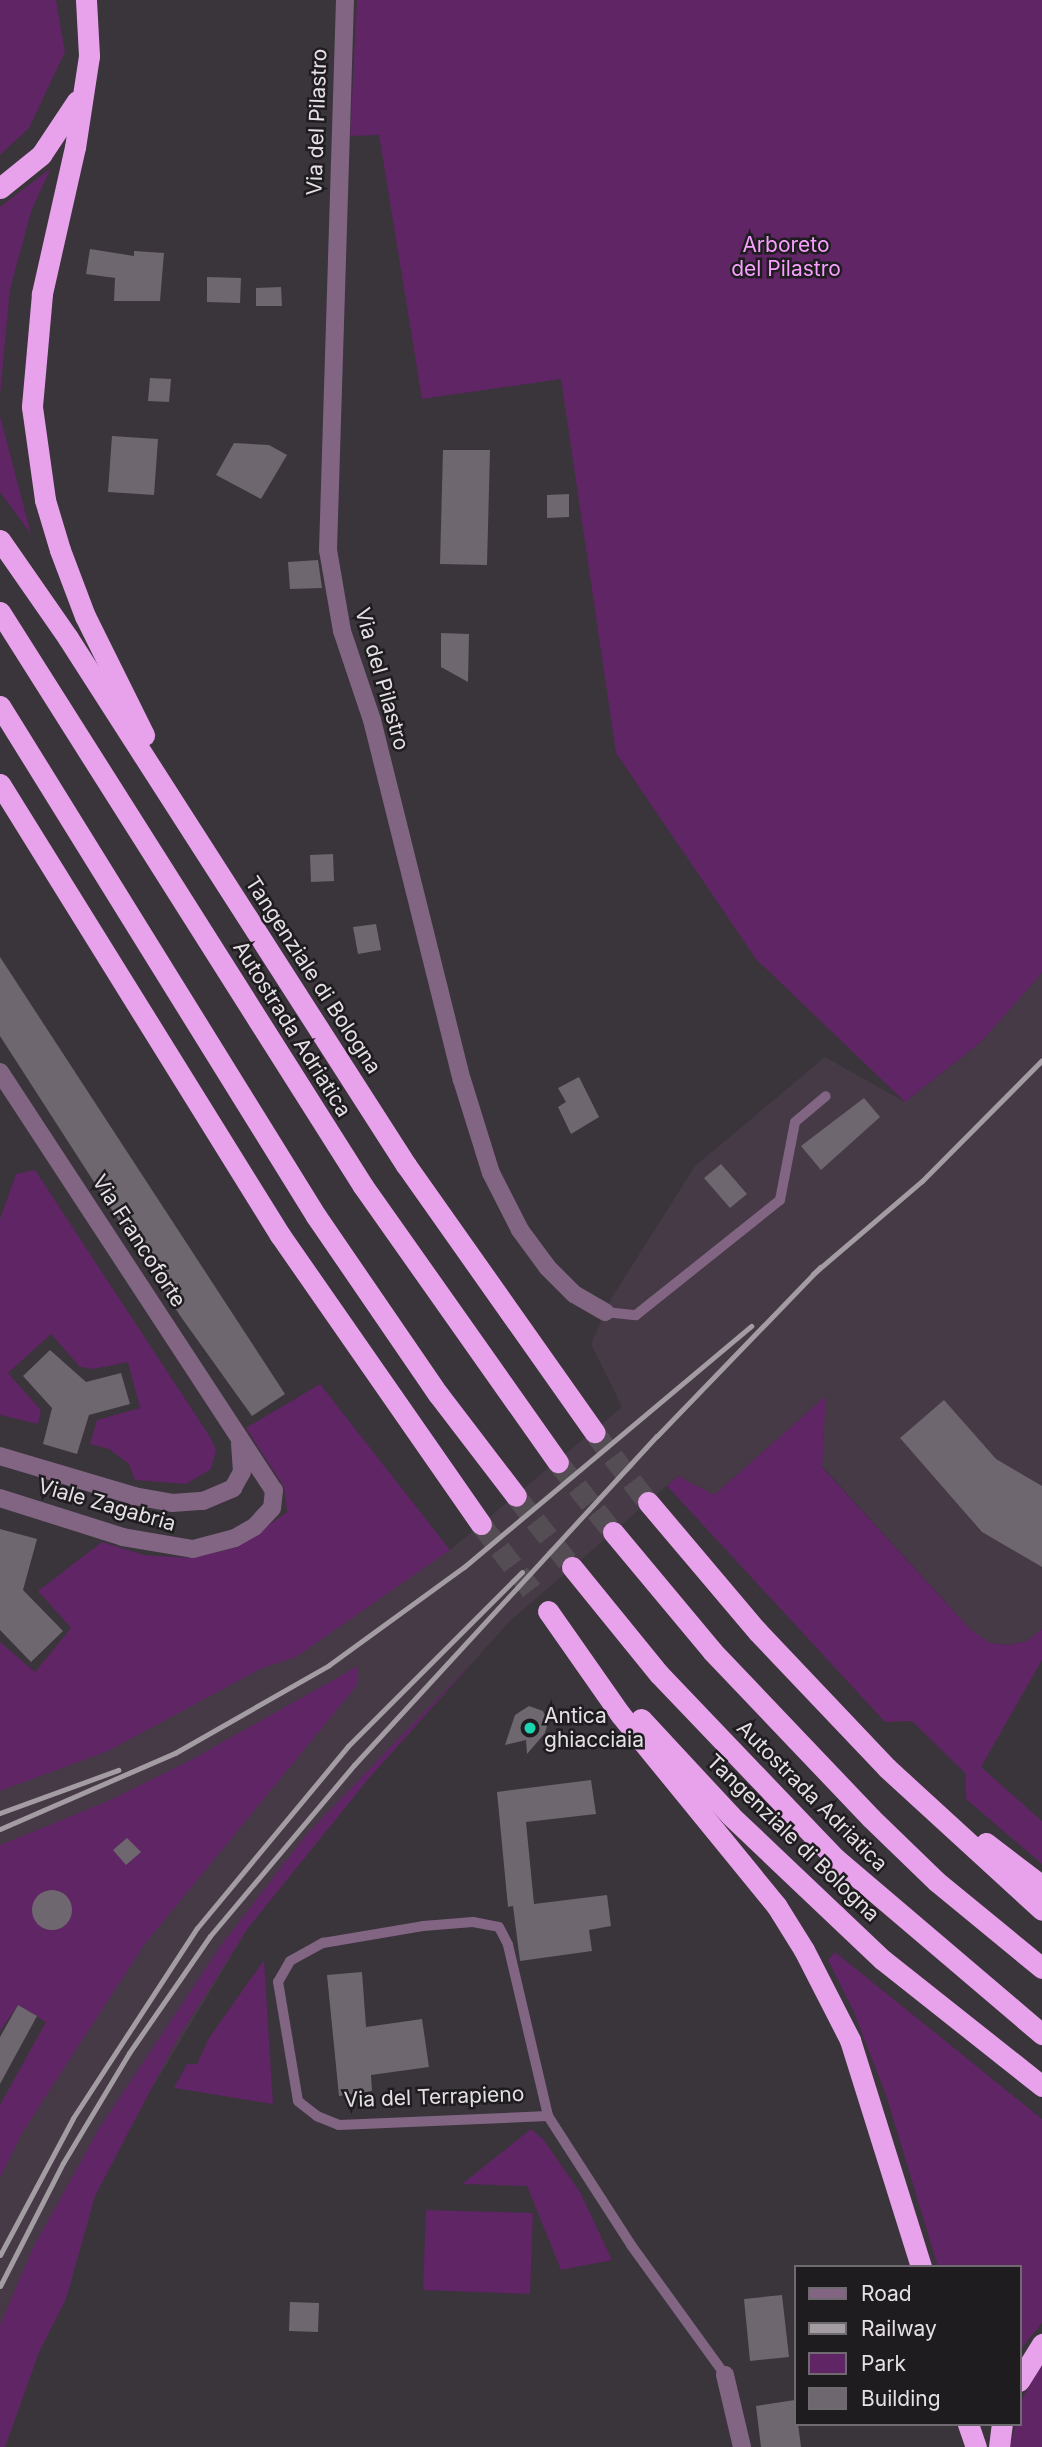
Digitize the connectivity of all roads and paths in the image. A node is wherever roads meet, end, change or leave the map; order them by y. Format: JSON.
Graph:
{"nodes":[{"id":1,"x":86,"y":0,"type":"edge"},
{"id":2,"x":345,"y":0,"type":"edge"},
{"id":3,"x":83,"y":90,"type":"junction"},
{"id":4,"x":0,"y":188,"type":"edge"},
{"id":5,"x":0,"y":540,"type":"edge"},
{"id":6,"x":0,"y":612,"type":"edge"},
{"id":7,"x":0,"y":706,"type":"edge"},
{"id":8,"x":0,"y":784,"type":"edge"},
{"id":9,"x":199,"y":843,"type":"junction"},
{"id":10,"x":0,"y":1072,"type":"edge"},
{"id":11,"x":826,"y":1096,"type":"dead end"},
{"id":12,"x":605,"y":1312,"type":"joint"},
{"id":13,"x":594,"y":1432,"type":"tunnel mouth"},
{"id":14,"x":238,"y":1436,"type":"junction"},
{"id":15,"x":0,"y":1456,"type":"edge"},
{"id":16,"x":558,"y":1462,"type":"tunnel mouth"},
{"id":17,"x":516,"y":1496,"type":"tunnel mouth"},
{"id":18,"x":0,"y":1498,"type":"edge"},
{"id":19,"x":648,"y":1502,"type":"tunnel mouth"},
{"id":20,"x":481,"y":1524,"type":"tunnel mouth"},
{"id":21,"x":612,"y":1532,"type":"tunnel mouth"},
{"id":22,"x":572,"y":1567,"type":"tunnel mouth"},
{"id":23,"x":814,"y":1691,"type":"junction"},
{"id":24,"x":1042,"y":1886,"type":"edge"},
{"id":25,"x":1042,"y":1910,"type":"edge"},
{"id":26,"x":1042,"y":1968,"type":"edge"},
{"id":27,"x":1042,"y":2034,"type":"edge"},
{"id":28,"x":1042,"y":2086,"type":"edge"},
{"id":29,"x":548,"y":2116,"type":"junction"},
{"id":30,"x":920,"y":2265,"type":"edge"},
{"id":31,"x":1042,"y":2344,"type":"edge"},
{"id":32,"x":724,"y":2375,"type":"joint"},
{"id":33,"x":1021,"y":2378,"type":"edge"},
{"id":34,"x":969,"y":2426,"type":"edge"},
{"id":35,"x":1002,"y":2426,"type":"edge"},
{"id":36,"x":742,"y":2447,"type":"edge"},
{"id":37,"x":976,"y":2447,"type":"edge"},
{"id":38,"x":999,"y":2447,"type":"edge"}],
"edges":[{"from":1,"to":3,"type":"highway"},
{"from":2,"to":12,"type":"street","name":"Via del Pilastro"},
{"from":3,"to":4,"type":"highway"},
{"from":3,"to":9,"type":"highway"},
{"from":5,"to":9,"type":"highway","name":"Tangenziale di Bologna"},
{"from":6,"to":16,"type":"highway","name":"Autostrada Adriatica"},
{"from":7,"to":17,"type":"highway"},
{"from":8,"to":20,"type":"highway"},
{"from":9,"to":13,"type":"highway","name":"Tangenziale di Bologna"},
{"from":10,"to":14,"type":"street","name":"Via Francoforte"},
{"from":11,"to":12,"type":"lane"},
{"from":14,"to":15,"type":"street","name":"Viale Zagabria"},
{"from":14,"to":18,"type":"street","name":"Viale Zagabria"},
{"from":19,"to":23,"type":"highway"},
{"from":21,"to":26,"type":"highway","name":"Autostrada Adriatica"},
{"from":22,"to":27,"type":"highway","name":"Autostrada Adriatica"},
{"from":23,"to":24,"type":"highway"},
{"from":23,"to":25,"type":"highway"},
{"from":28,"to":30,"type":"highway","name":"Tangenziale di Bologna"},
{"from":29,"to":29,"type":"lane","name":"Via del Terrapieno"},
{"from":29,"to":32,"type":"lane","name":"Via del Terrapieno"},
{"from":31,"to":33,"type":"highway"},
{"from":32,"to":36,"type":"street","name":"Via del Terrapieno"},
{"from":34,"to":37,"type":"highway"},
{"from":35,"to":38,"type":"highway"}]}
